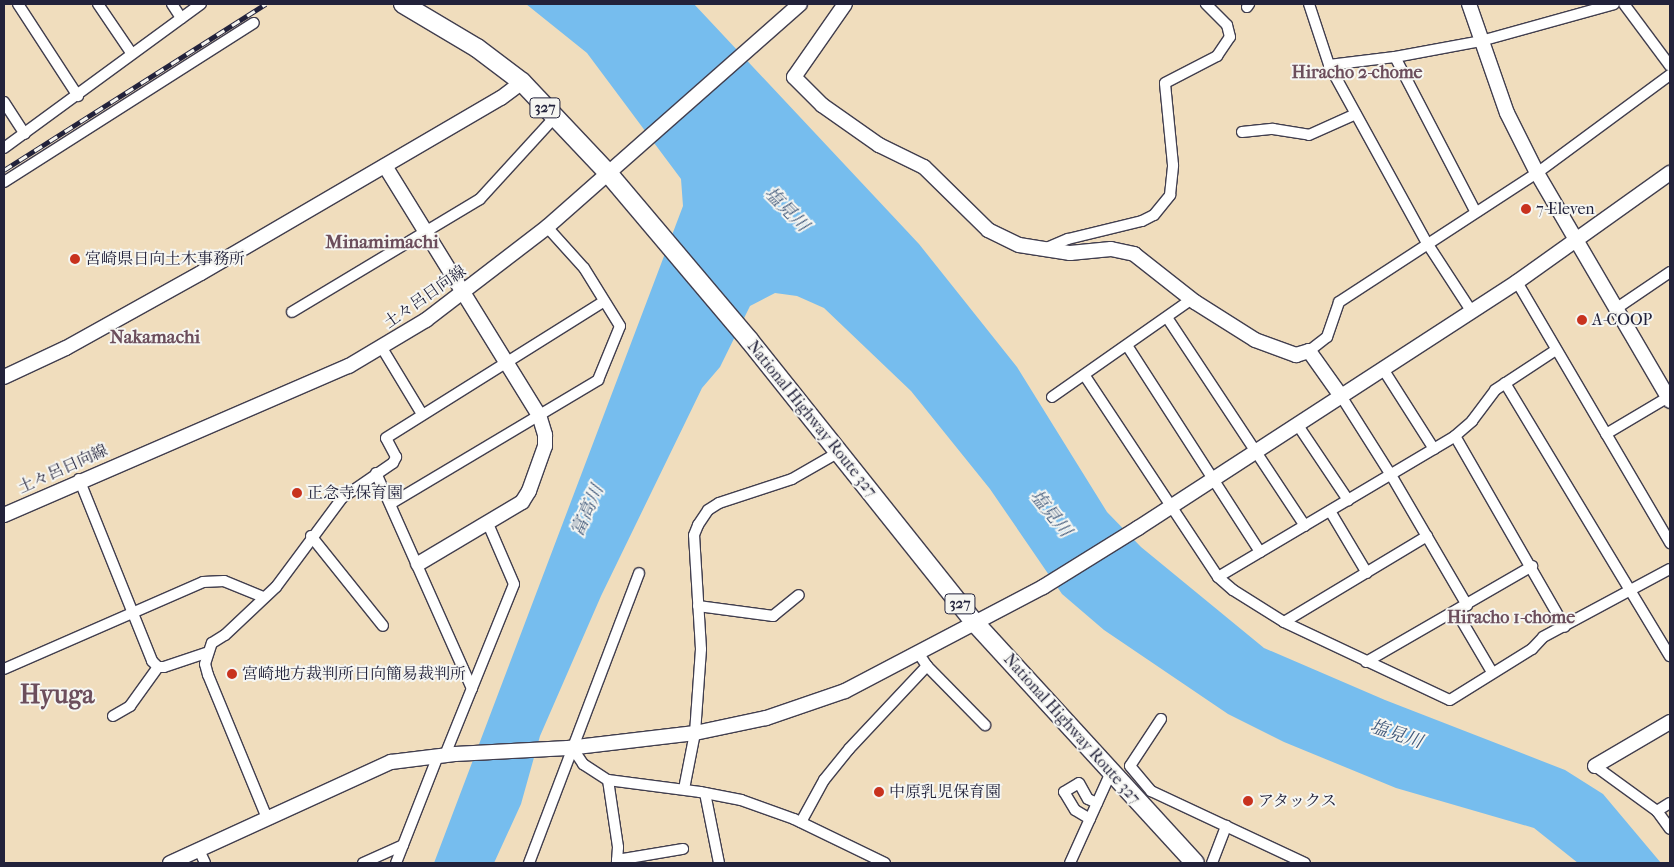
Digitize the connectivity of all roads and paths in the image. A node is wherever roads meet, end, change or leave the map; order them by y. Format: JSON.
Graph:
{"nodes":[{"id":1,"x":18,"y":4,"type":"edge"},
{"id":2,"x":98,"y":4,"type":"edge"},
{"id":3,"x":172,"y":4,"type":"edge"},
{"id":4,"x":200,"y":4,"type":"edge"},
{"id":5,"x":403,"y":4,"type":"edge"},
{"id":6,"x":800,"y":4,"type":"edge"},
{"id":7,"x":844,"y":4,"type":"edge"},
{"id":8,"x":1206,"y":4,"type":"edge"},
{"id":9,"x":1309,"y":4,"type":"edge"},
{"id":10,"x":1469,"y":4,"type":"edge"},
{"id":11,"x":1614,"y":4,"type":"edge"},
{"id":12,"x":1624,"y":4,"type":"edge"},
{"id":13,"x":181,"y":18,"type":"junction"},
{"id":14,"x":254,"y":23,"type":"dead end"},
{"id":15,"x":1481,"y":41,"type":"junction"},
{"id":16,"x":132,"y":54,"type":"junction"},
{"id":17,"x":1395,"y":57,"type":"junction"},
{"id":18,"x":1329,"y":64,"type":"junction"},
{"id":19,"x":1670,"y":66,"type":"edge"},
{"id":20,"x":1670,"y":75,"type":"edge"},
{"id":21,"x":522,"y":82,"type":"junction"},
{"id":22,"x":78,"y":96,"type":"junction"},
{"id":23,"x":4,"y":102,"type":"edge"},
{"id":24,"x":1356,"y":114,"type":"junction"},
{"id":25,"x":554,"y":118,"type":"junction"},
{"id":26,"x":1242,"y":132,"type":"dead end"},
{"id":27,"x":25,"y":134,"type":"junction"},
{"id":28,"x":4,"y":148,"type":"edge"},
{"id":29,"x":385,"y":166,"type":"junction"},
{"id":30,"x":614,"y":169,"type":"junction"},
{"id":31,"x":1537,"y":173,"type":"junction"},
{"id":32,"x":1670,"y":173,"type":"edge"},
{"id":33,"x":4,"y":182,"type":"edge"},
{"id":34,"x":1474,"y":211,"type":"junction"},
{"id":35,"x":547,"y":227,"type":"junction"},
{"id":36,"x":424,"y":230,"type":"junction"},
{"id":37,"x":1576,"y":240,"type":"junction"},
{"id":38,"x":1427,"y":243,"type":"junction"},
{"id":39,"x":1043,"y":249,"type":"junction"},
{"id":40,"x":1670,"y":272,"type":"edge"},
{"id":41,"x":1517,"y":282,"type":"junction"},
{"id":42,"x":463,"y":294,"type":"junction"},
{"id":43,"x":1192,"y":299,"type":"junction"},
{"id":44,"x":604,"y":301,"type":"junction"},
{"id":45,"x":1617,"y":308,"type":"junction"},
{"id":46,"x":292,"y":312,"type":"dead end"},
{"id":47,"x":1472,"y":312,"type":"junction"},
{"id":48,"x":1168,"y":319,"type":"junction"},
{"id":49,"x":1128,"y":347,"type":"junction"},
{"id":50,"x":382,"y":348,"type":"junction"},
{"id":51,"x":1556,"y":350,"type":"junction"},
{"id":52,"x":1309,"y":351,"type":"junction"},
{"id":53,"x":504,"y":361,"type":"junction"},
{"id":54,"x":1383,"y":369,"type":"junction"},
{"id":55,"x":1085,"y":376,"type":"junction"},
{"id":56,"x":4,"y":377,"type":"edge"},
{"id":57,"x":1505,"y":383,"type":"junction"},
{"id":58,"x":1340,"y":396,"type":"junction"},
{"id":59,"x":1052,"y":397,"type":"dead end"},
{"id":60,"x":1670,"y":398,"type":"edge"},
{"id":61,"x":422,"y":414,"type":"junction"},
{"id":62,"x":539,"y":415,"type":"junction"},
{"id":63,"x":1297,"y":424,"type":"junction"},
{"id":64,"x":1606,"y":434,"type":"junction"},
{"id":65,"x":1455,"y":436,"type":"junction"},
{"id":66,"x":1434,"y":449,"type":"junction"},
{"id":67,"x":839,"y":452,"type":"junction"},
{"id":68,"x":1256,"y":452,"type":"junction"},
{"id":69,"x":376,"y":473,"type":"junction"},
{"id":70,"x":1391,"y":475,"type":"junction"},
{"id":71,"x":79,"y":479,"type":"junction"},
{"id":72,"x":1213,"y":479,"type":"junction"},
{"id":73,"x":1348,"y":500,"type":"junction"},
{"id":74,"x":392,"y":504,"type":"junction"},
{"id":75,"x":1171,"y":506,"type":"junction"},
{"id":76,"x":1330,"y":511,"type":"junction"},
{"id":77,"x":4,"y":514,"type":"edge"},
{"id":78,"x":488,"y":524,"type":"junction"},
{"id":79,"x":1305,"y":526,"type":"junction"},
{"id":80,"x":311,"y":536,"type":"junction"},
{"id":81,"x":1427,"y":536,"type":"junction"},
{"id":82,"x":1670,"y":544,"type":"edge"},
{"id":83,"x":1260,"y":552,"type":"junction"},
{"id":84,"x":418,"y":564,"type":"junction"},
{"id":85,"x":1532,"y":566,"type":"junction"},
{"id":86,"x":1670,"y":568,"type":"edge"},
{"id":87,"x":639,"y":573,"type":"dead end"},
{"id":88,"x":1367,"y":573,"type":"junction"},
{"id":89,"x":1218,"y":577,"type":"junction"},
{"id":90,"x":1630,"y":592,"type":"junction"},
{"id":91,"x":799,"y":595,"type":"dead end"},
{"id":92,"x":263,"y":597,"type":"junction"},
{"id":93,"x":1467,"y":604,"type":"junction"},
{"id":94,"x":698,"y":606,"type":"junction"},
{"id":95,"x":132,"y":611,"type":"junction"},
{"id":96,"x":1456,"y":611,"type":"junction"},
{"id":97,"x":1284,"y":622,"type":"junction"},
{"id":98,"x":976,"y":624,"type":"junction"},
{"id":99,"x":383,"y":626,"type":"dead end"},
{"id":100,"x":1565,"y":627,"type":"junction"},
{"id":101,"x":206,"y":653,"type":"junction"},
{"id":102,"x":918,"y":654,"type":"junction"},
{"id":103,"x":1670,"y":656,"type":"edge"},
{"id":104,"x":1366,"y":662,"type":"junction"},
{"id":105,"x":927,"y":666,"type":"junction"},
{"id":106,"x":158,"y":667,"type":"junction"},
{"id":107,"x":4,"y":669,"type":"edge"},
{"id":108,"x":1492,"y":672,"type":"junction"},
{"id":109,"x":472,"y":689,"type":"junction"},
{"id":110,"x":113,"y":716,"type":"dead end"},
{"id":111,"x":1161,"y":719,"type":"dead end"},
{"id":112,"x":1670,"y":722,"type":"edge"},
{"id":113,"x":985,"y":725,"type":"dead end"},
{"id":114,"x":695,"y":733,"type":"junction"},
{"id":115,"x":570,"y":747,"type":"junction"},
{"id":116,"x":446,"y":755,"type":"junction"},
{"id":117,"x":1595,"y":766,"type":"joint"},
{"id":118,"x":1111,"y":772,"type":"junction"},
{"id":119,"x":608,"y":780,"type":"junction"},
{"id":120,"x":684,"y":789,"type":"junction"},
{"id":121,"x":705,"y":793,"type":"junction"},
{"id":122,"x":1097,"y":803,"type":"junction"},
{"id":123,"x":1670,"y":803,"type":"edge"},
{"id":124,"x":1656,"y":811,"type":"junction"},
{"id":125,"x":267,"y":818,"type":"junction"},
{"id":126,"x":1090,"y":818,"type":"junction"},
{"id":127,"x":801,"y":822,"type":"junction"},
{"id":128,"x":1226,"y":826,"type":"junction"},
{"id":129,"x":1670,"y":829,"type":"edge"},
{"id":130,"x":403,"y":845,"type":"junction"},
{"id":131,"x":683,"y":849,"type":"dead end"},
{"id":132,"x":199,"y":850,"type":"junction"},
{"id":133,"x":617,"y":861,"type":"edge"},
{"id":134,"x":170,"y":863,"type":"edge"},
{"id":135,"x":204,"y":863,"type":"edge"},
{"id":136,"x":363,"y":863,"type":"edge"},
{"id":137,"x":396,"y":863,"type":"edge"},
{"id":138,"x":528,"y":863,"type":"edge"},
{"id":139,"x":719,"y":863,"type":"edge"},
{"id":140,"x":885,"y":863,"type":"edge"},
{"id":141,"x":1070,"y":863,"type":"edge"},
{"id":142,"x":1195,"y":863,"type":"edge"},
{"id":143,"x":1212,"y":863,"type":"edge"},
{"id":144,"x":1305,"y":863,"type":"edge"}],
"edges":[{"from":1,"to":22,"type":"street"},
{"from":2,"to":16,"type":"street"},
{"from":3,"to":13,"type":"street"},
{"from":4,"to":13,"type":"street"},
{"from":5,"to":21,"type":"highway","name":"National Highway Route 327","number":"327"},
{"from":6,"to":30,"type":"street","name":"土々呂日向線"},
{"from":7,"to":39,"type":"street"},
{"from":8,"to":39,"type":"street"},
{"from":9,"to":18,"type":"street"},
{"from":10,"to":15,"type":"street"},
{"from":11,"to":15,"type":"street"},
{"from":12,"to":19,"type":"street"},
{"from":13,"to":16,"type":"street"},
{"from":14,"to":33,"type":"street"},
{"from":15,"to":17,"type":"street"},
{"from":15,"to":31,"type":"street"},
{"from":16,"to":22,"type":"street"},
{"from":17,"to":18,"type":"street"},
{"from":17,"to":34,"type":"street"},
{"from":18,"to":24,"type":"street"},
{"from":20,"to":31,"type":"street"},
{"from":21,"to":25,"type":"highway","name":"National Highway Route 327","number":"327"},
{"from":21,"to":29,"type":"street"},
{"from":22,"to":27,"type":"street"},
{"from":23,"to":27,"type":"street"},
{"from":24,"to":26,"type":"street"},
{"from":24,"to":38,"type":"street"},
{"from":25,"to":30,"type":"highway","name":"National Highway Route 327","number":"327"},
{"from":25,"to":36,"type":"street"},
{"from":27,"to":28,"type":"street"},
{"from":29,"to":36,"type":"street"},
{"from":29,"to":56,"type":"street"},
{"from":30,"to":35,"type":"street","name":"土々呂日向線"},
{"from":30,"to":67,"type":"highway","name":"National Highway Route 327","number":"327"},
{"from":31,"to":34,"type":"street"},
{"from":31,"to":37,"type":"street"},
{"from":32,"to":37,"type":"street"},
{"from":34,"to":38,"type":"street"},
{"from":35,"to":42,"type":"street","name":"土々呂日向線"},
{"from":35,"to":44,"type":"street"},
{"from":36,"to":42,"type":"street"},
{"from":36,"to":46,"type":"street"},
{"from":37,"to":41,"type":"street"},
{"from":37,"to":45,"type":"street"},
{"from":38,"to":47,"type":"street"},
{"from":38,"to":52,"type":"street"},
{"from":39,"to":43,"type":"street"},
{"from":40,"to":45,"type":"street"},
{"from":41,"to":47,"type":"street"},
{"from":41,"to":51,"type":"street"},
{"from":42,"to":50,"type":"street","name":"土々呂日向線"},
{"from":42,"to":53,"type":"street"},
{"from":43,"to":48,"type":"street"},
{"from":43,"to":52,"type":"street"},
{"from":44,"to":53,"type":"street"},
{"from":44,"to":62,"type":"street"},
{"from":45,"to":60,"type":"street"},
{"from":47,"to":54,"type":"street"},
{"from":48,"to":49,"type":"street"},
{"from":48,"to":68,"type":"street"},
{"from":49,"to":55,"type":"street"},
{"from":49,"to":72,"type":"street"},
{"from":50,"to":61,"type":"street"},
{"from":50,"to":71,"type":"street","name":"土々呂日向線"},
{"from":51,"to":57,"type":"street"},
{"from":51,"to":64,"type":"street"},
{"from":52,"to":58,"type":"street"},
{"from":53,"to":61,"type":"street"},
{"from":53,"to":62,"type":"street"},
{"from":54,"to":58,"type":"street"},
{"from":54,"to":66,"type":"street"},
{"from":55,"to":59,"type":"street"},
{"from":55,"to":75,"type":"street"},
{"from":57,"to":65,"type":"street"},
{"from":57,"to":90,"type":"street"},
{"from":58,"to":63,"type":"street"},
{"from":58,"to":70,"type":"street"},
{"from":60,"to":64,"type":"street"},
{"from":61,"to":69,"type":"street"},
{"from":62,"to":74,"type":"street"},
{"from":62,"to":78,"type":"street"},
{"from":63,"to":68,"type":"street"},
{"from":63,"to":73,"type":"street"},
{"from":64,"to":82,"type":"street"},
{"from":65,"to":66,"type":"street"},
{"from":65,"to":85,"type":"street"},
{"from":66,"to":70,"type":"street"},
{"from":67,"to":94,"type":"street"},
{"from":67,"to":98,"type":"highway","name":"National Highway Route 327","number":"327"},
{"from":68,"to":72,"type":"street"},
{"from":68,"to":79,"type":"street"},
{"from":69,"to":74,"type":"street"},
{"from":69,"to":80,"type":"street"},
{"from":70,"to":73,"type":"street"},
{"from":70,"to":81,"type":"street"},
{"from":71,"to":77,"type":"street","name":"土々呂日向線"},
{"from":71,"to":95,"type":"street"},
{"from":72,"to":75,"type":"street"},
{"from":72,"to":83,"type":"street"},
{"from":73,"to":76,"type":"street"},
{"from":74,"to":84,"type":"street"},
{"from":75,"to":89,"type":"street"},
{"from":75,"to":98,"type":"street"},
{"from":76,"to":79,"type":"street"},
{"from":76,"to":88,"type":"street"},
{"from":78,"to":84,"type":"street"},
{"from":78,"to":109,"type":"street"},
{"from":79,"to":83,"type":"street"},
{"from":80,"to":92,"type":"street"},
{"from":80,"to":99,"type":"street"},
{"from":81,"to":88,"type":"street"},
{"from":81,"to":93,"type":"street"},
{"from":83,"to":89,"type":"street"},
{"from":84,"to":109,"type":"street"},
{"from":85,"to":93,"type":"street"},
{"from":85,"to":100,"type":"street"},
{"from":86,"to":90,"type":"street"},
{"from":87,"to":115,"type":"street"},
{"from":88,"to":97,"type":"street"},
{"from":89,"to":97,"type":"street"},
{"from":90,"to":100,"type":"street"},
{"from":90,"to":103,"type":"street"},
{"from":91,"to":94,"type":"street"},
{"from":92,"to":95,"type":"street"},
{"from":92,"to":101,"type":"street"},
{"from":93,"to":96,"type":"street"},
{"from":94,"to":114,"type":"street"},
{"from":95,"to":106,"type":"street"},
{"from":95,"to":107,"type":"street"},
{"from":96,"to":104,"type":"street"},
{"from":96,"to":108,"type":"street"},
{"from":97,"to":104,"type":"street"},
{"from":98,"to":102,"type":"street"},
{"from":98,"to":118,"type":"highway","name":"National Highway Route 327","number":"327"},
{"from":100,"to":108,"type":"street"},
{"from":101,"to":106,"type":"street"},
{"from":101,"to":125,"type":"street"},
{"from":102,"to":105,"type":"street"},
{"from":102,"to":114,"type":"street"},
{"from":104,"to":108,"type":"street"},
{"from":105,"to":113,"type":"street"},
{"from":105,"to":127,"type":"street"},
{"from":106,"to":110,"type":"street"},
{"from":109,"to":116,"type":"street"},
{"from":111,"to":128,"type":"street"},
{"from":112,"to":117,"type":"street"},
{"from":114,"to":115,"type":"street"},
{"from":114,"to":120,"type":"street"},
{"from":115,"to":116,"type":"street"},
{"from":115,"to":119,"type":"street"},
{"from":115,"to":138,"type":"street"},
{"from":116,"to":125,"type":"street"},
{"from":116,"to":130,"type":"street"},
{"from":117,"to":124,"type":"street"},
{"from":118,"to":122,"type":"street"},
{"from":118,"to":142,"type":"highway","name":"National Highway Route 327","number":"327"},
{"from":119,"to":120,"type":"street"},
{"from":119,"to":133,"type":"street"},
{"from":120,"to":121,"type":"street"},
{"from":121,"to":127,"type":"street"},
{"from":121,"to":139,"type":"street"},
{"from":122,"to":126,"type":"street"},
{"from":122,"to":126,"type":"street"},
{"from":123,"to":124,"type":"street"},
{"from":124,"to":129,"type":"street"},
{"from":125,"to":132,"type":"street"},
{"from":126,"to":141,"type":"street"},
{"from":127,"to":140,"type":"street"},
{"from":128,"to":143,"type":"street"},
{"from":128,"to":144,"type":"street"},
{"from":130,"to":136,"type":"street"},
{"from":130,"to":137,"type":"street"},
{"from":131,"to":133,"type":"street"},
{"from":132,"to":134,"type":"street"},
{"from":132,"to":135,"type":"street"}]}
